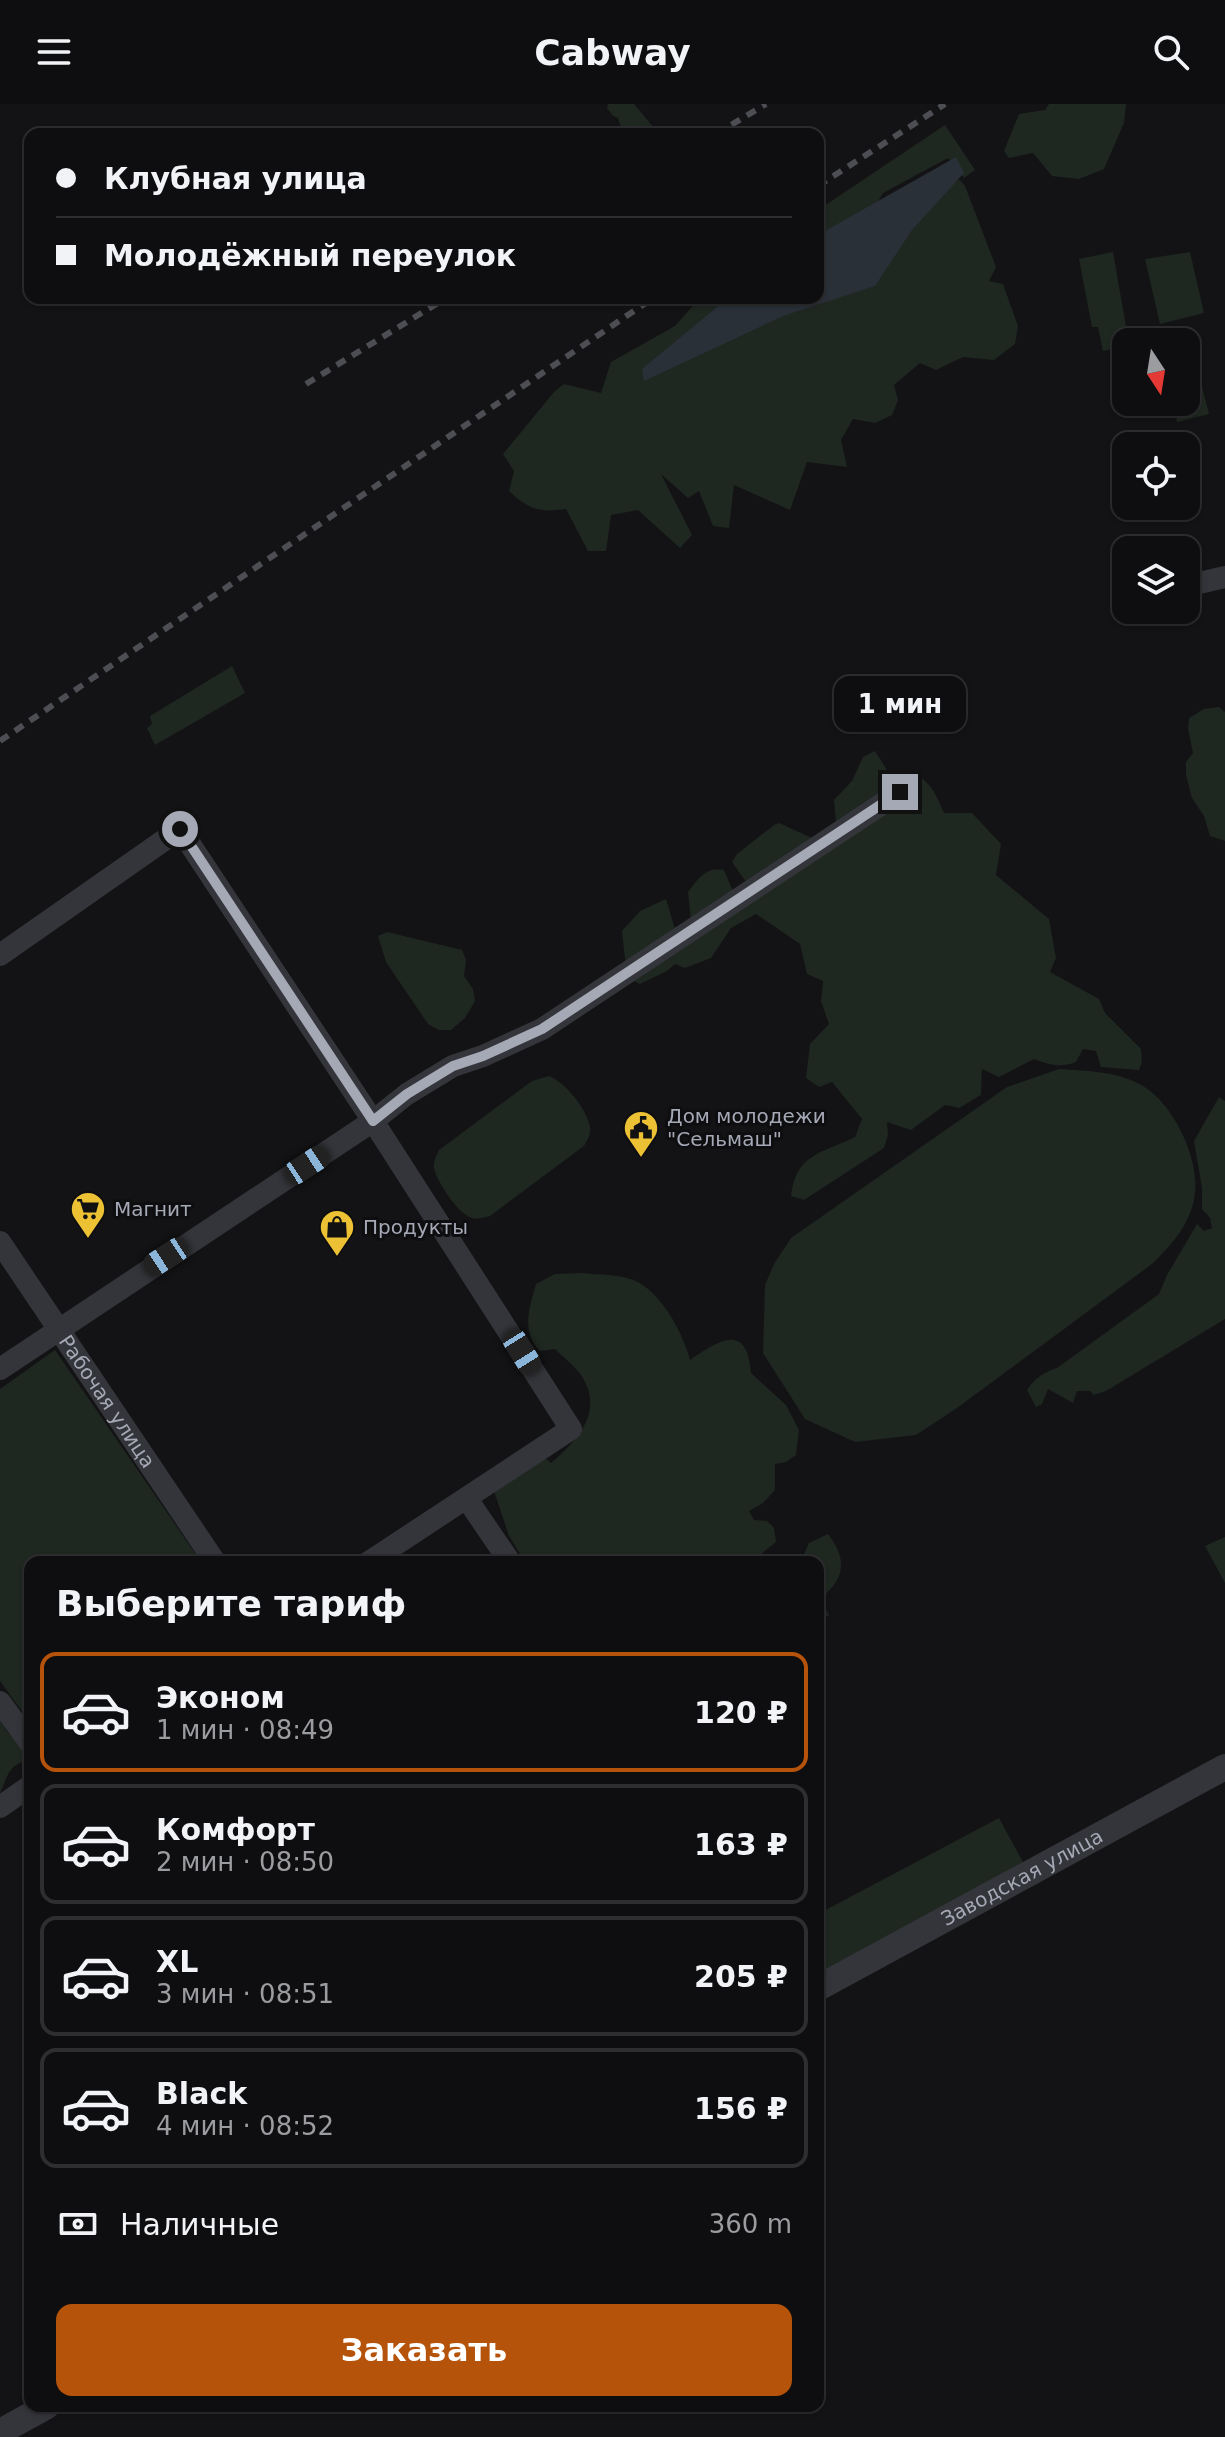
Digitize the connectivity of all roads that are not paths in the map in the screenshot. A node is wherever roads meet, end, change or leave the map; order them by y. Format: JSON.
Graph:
{"nodes":[{"id":1,"x":1225,"y":577,"type":"edge"},
{"id":2,"x":1200,"y":583,"type":"edge"},
{"id":3,"x":900,"y":792,"type":"dead end"},
{"id":4,"x":0,"y":955,"type":"edge"},
{"id":5,"x":373,"y":1121,"type":"junction"},
{"id":6,"x":0,"y":1242,"type":"edge"},
{"id":7,"x":57,"y":1330,"type":"junction"},
{"id":8,"x":0,"y":1369,"type":"edge"},
{"id":9,"x":467,"y":1499,"type":"junction"},
{"id":10,"x":211,"y":1556,"type":"edge"},
{"id":11,"x":378,"y":1556,"type":"edge"},
{"id":12,"x":506,"y":1556,"type":"edge"},
{"id":13,"x":0,"y":1702,"type":"edge"},
{"id":14,"x":24,"y":1735,"type":"edge"},
{"id":15,"x":1225,"y":1767,"type":"edge"},
{"id":16,"x":24,"y":1790,"type":"edge"},
{"id":17,"x":0,"y":1807,"type":"edge"},
{"id":18,"x":824,"y":1985,"type":"edge"},
{"id":19,"x":36,"y":2412,"type":"edge"},
{"id":20,"x":0,"y":2432,"type":"edge"}],
"edges":[{"from":1,"to":2,"type":"street"},
{"from":3,"to":5,"type":"street"},
{"from":4,"to":5,"type":"street"},
{"from":5,"to":7,"type":"street"},
{"from":5,"to":9,"type":"street"},
{"from":6,"to":7,"type":"street","name":"Рабочая улица"},
{"from":7,"to":8,"type":"street"},
{"from":7,"to":10,"type":"street","name":"Рабочая улица"},
{"from":9,"to":11,"type":"street"},
{"from":9,"to":12,"type":"street"},
{"from":13,"to":14,"type":"street"},
{"from":15,"to":18,"type":"street","name":"Заводская улица"},
{"from":16,"to":17,"type":"street"},
{"from":19,"to":20,"type":"street"}]}
